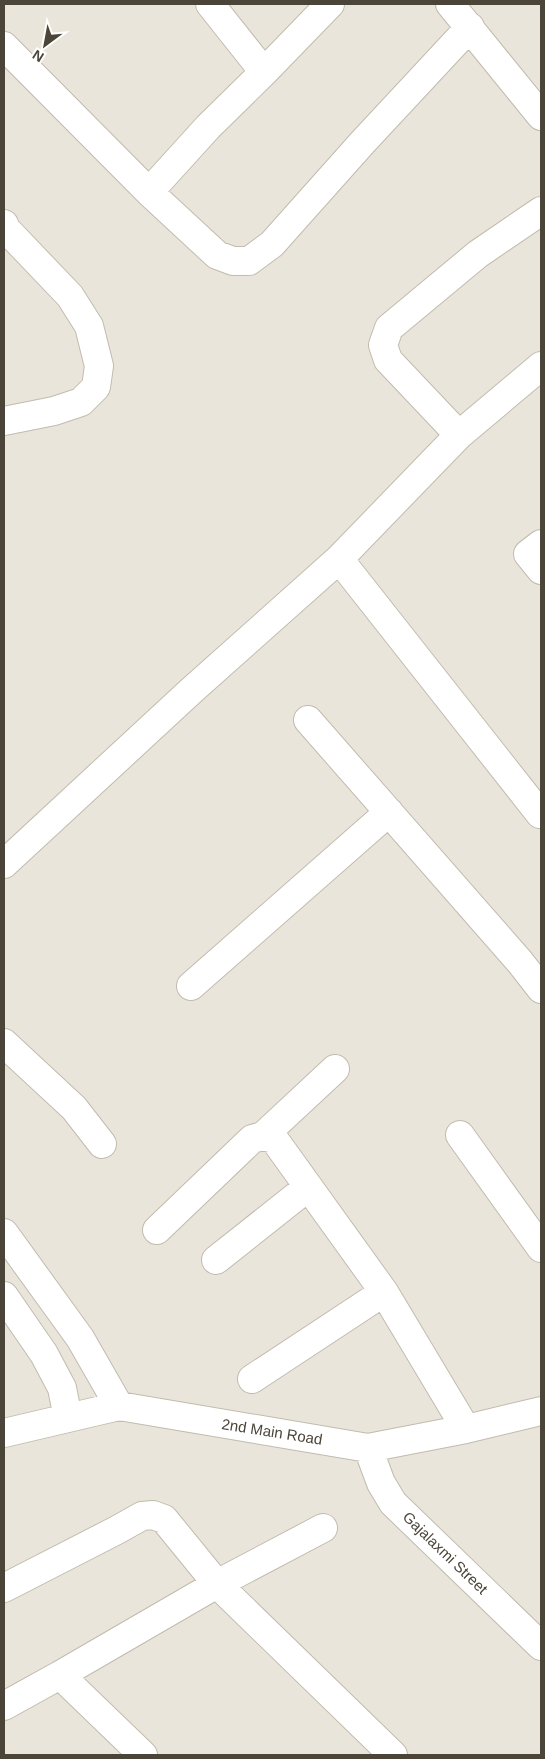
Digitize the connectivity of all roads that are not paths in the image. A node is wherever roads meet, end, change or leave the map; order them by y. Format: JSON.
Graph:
{"nodes":[{"id":1,"x":210,"y":4,"type":"edge"},
{"id":2,"x":330,"y":4,"type":"edge"},
{"id":3,"x":450,"y":4,"type":"edge"},
{"id":4,"x":470,"y":27,"type":"junction"},
{"id":5,"x":4,"y":46,"type":"edge"},
{"id":6,"x":264,"y":72,"type":"junction"},
{"id":7,"x":541,"y":116,"type":"edge"},
{"id":8,"x":149,"y":192,"type":"junction"},
{"id":9,"x":541,"y":211,"type":"edge"},
{"id":10,"x":4,"y":224,"type":"edge"},
{"id":11,"x":541,"y":366,"type":"edge"},
{"id":12,"x":4,"y":421,"type":"edge"},
{"id":13,"x":459,"y":435,"type":"junction"},
{"id":14,"x":541,"y":544,"type":"edge"},
{"id":15,"x":339,"y":560,"type":"junction"},
{"id":16,"x":541,"y":570,"type":"edge"},
{"id":17,"x":308,"y":720,"type":"dead end"},
{"id":18,"x":389,"y":812,"type":"junction"},
{"id":19,"x":541,"y":813,"type":"edge"},
{"id":20,"x":4,"y":864,"type":"edge"},
{"id":21,"x":191,"y":986,"type":"dead end"},
{"id":22,"x":541,"y":990,"type":"edge"},
{"id":23,"x":4,"y":1043,"type":"edge"},
{"id":24,"x":335,"y":1069,"type":"dead end"},
{"id":25,"x":460,"y":1135,"type":"dead end"},
{"id":26,"x":263,"y":1136,"type":"junction"},
{"id":27,"x":102,"y":1144,"type":"dead end"},
{"id":28,"x":308,"y":1186,"type":"junction"},
{"id":29,"x":157,"y":1230,"type":"dead end"},
{"id":30,"x":4,"y":1233,"type":"edge"},
{"id":31,"x":541,"y":1248,"type":"edge"},
{"id":32,"x":216,"y":1260,"type":"dead end"},
{"id":33,"x":384,"y":1292,"type":"junction"},
{"id":34,"x":4,"y":1296,"type":"edge"},
{"id":35,"x":252,"y":1379,"type":"dead end"},
{"id":36,"x":119,"y":1406,"type":"junction"},
{"id":37,"x":541,"y":1411,"type":"edge"},
{"id":38,"x":68,"y":1418,"type":"junction"},
{"id":39,"x":466,"y":1429,"type":"junction"},
{"id":40,"x":4,"y":1433,"type":"edge"},
{"id":41,"x":368,"y":1448,"type":"junction"},
{"id":42,"x":323,"y":1528,"type":"dead end"},
{"id":43,"x":217,"y":1584,"type":"junction"},
{"id":44,"x":4,"y":1588,"type":"edge"},
{"id":45,"x":541,"y":1646,"type":"edge"},
{"id":46,"x":60,"y":1675,"type":"junction"},
{"id":47,"x":4,"y":1706,"type":"edge"},
{"id":48,"x":143,"y":1755,"type":"edge"},
{"id":49,"x":393,"y":1755,"type":"edge"}],
"edges":[{"from":1,"to":6,"type":"street"},
{"from":2,"to":6,"type":"street"},
{"from":3,"to":4,"type":"street"},
{"from":4,"to":7,"type":"street"},
{"from":4,"to":8,"type":"street"},
{"from":5,"to":8,"type":"street"},
{"from":6,"to":8,"type":"street"},
{"from":9,"to":13,"type":"street"},
{"from":10,"to":12,"type":"street"},
{"from":11,"to":13,"type":"street"},
{"from":13,"to":15,"type":"street"},
{"from":14,"to":16,"type":"street"},
{"from":15,"to":19,"type":"street"},
{"from":15,"to":20,"type":"street"},
{"from":17,"to":18,"type":"street"},
{"from":18,"to":21,"type":"street"},
{"from":18,"to":22,"type":"street"},
{"from":23,"to":27,"type":"street"},
{"from":24,"to":26,"type":"street"},
{"from":25,"to":31,"type":"street"},
{"from":26,"to":28,"type":"street"},
{"from":26,"to":29,"type":"street"},
{"from":28,"to":32,"type":"street"},
{"from":28,"to":33,"type":"street"},
{"from":30,"to":36,"type":"street"},
{"from":33,"to":35,"type":"street"},
{"from":33,"to":39,"type":"street"},
{"from":34,"to":38,"type":"street"},
{"from":36,"to":38,"type":"street","name":"2nd Main Road"},
{"from":36,"to":41,"type":"street","name":"2nd Main Road"},
{"from":37,"to":39,"type":"street","name":"2nd Main Road"},
{"from":38,"to":40,"type":"street","name":"2nd Main Road"},
{"from":39,"to":41,"type":"street","name":"2nd Main Road"},
{"from":41,"to":45,"type":"street","name":"Gajalaxmi Street"},
{"from":42,"to":43,"type":"street"},
{"from":43,"to":44,"type":"street"},
{"from":43,"to":46,"type":"street"},
{"from":43,"to":49,"type":"street"},
{"from":46,"to":47,"type":"street"},
{"from":46,"to":48,"type":"street"}]}
